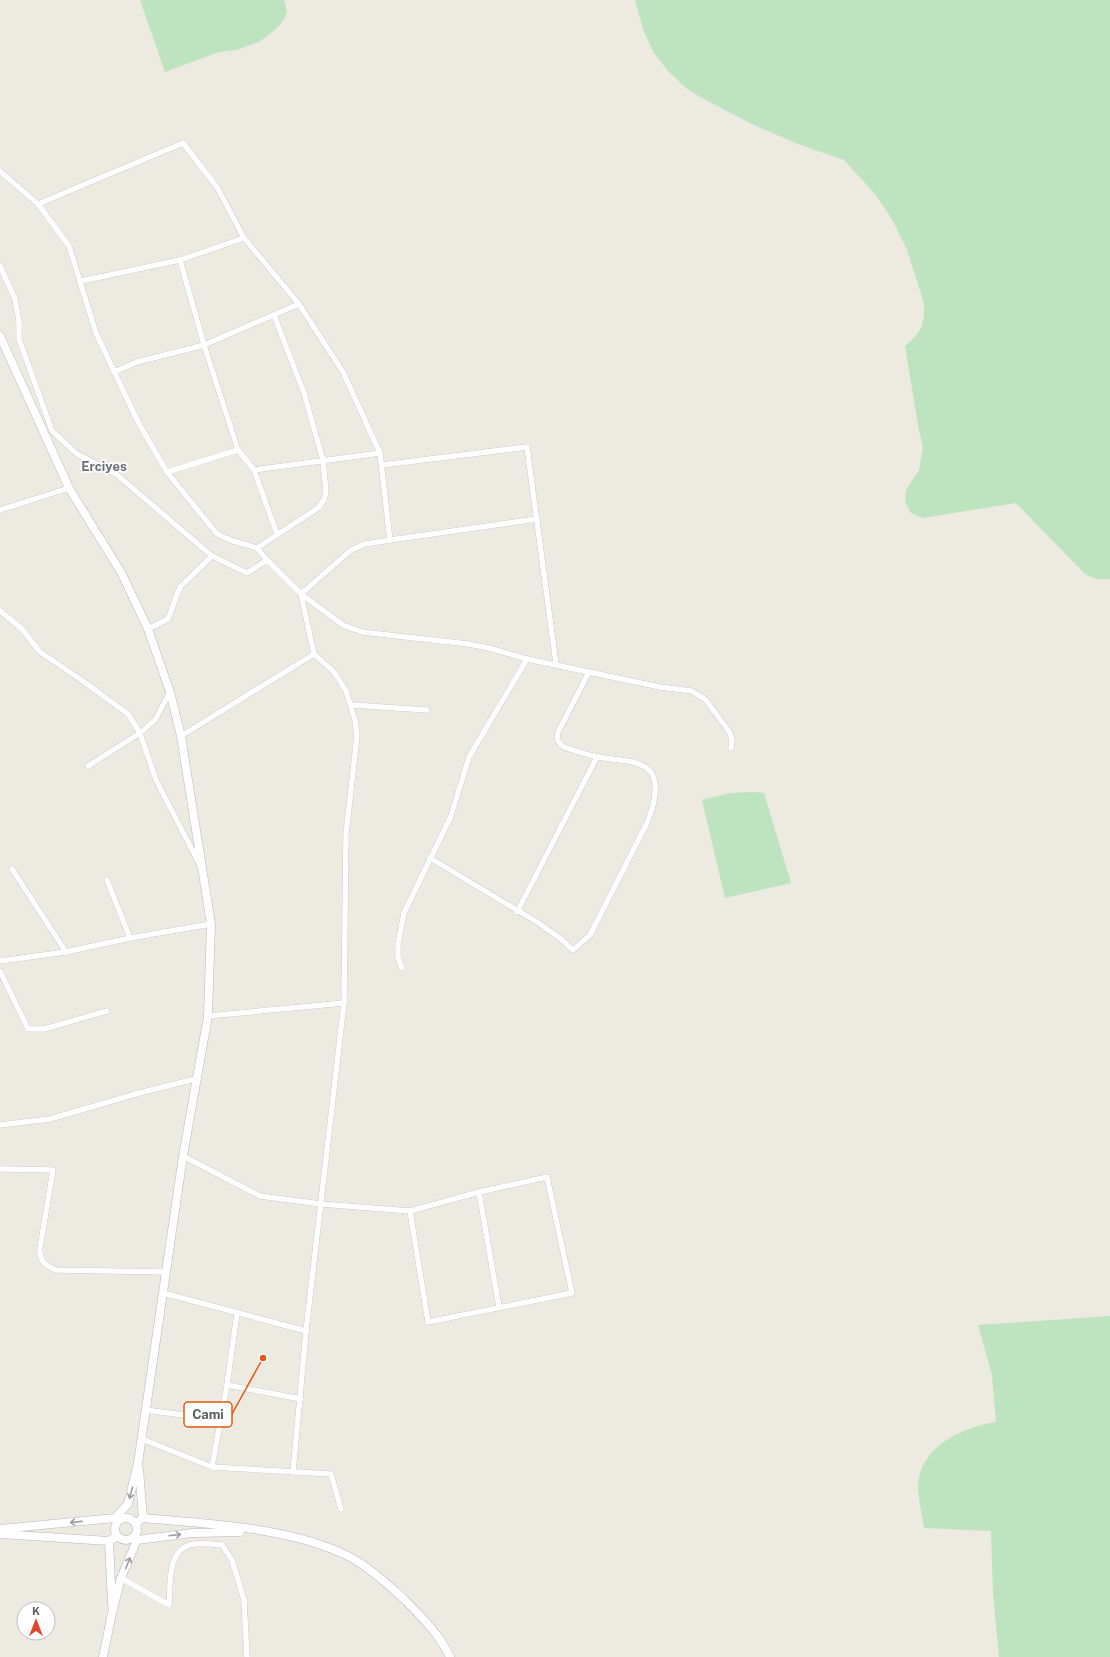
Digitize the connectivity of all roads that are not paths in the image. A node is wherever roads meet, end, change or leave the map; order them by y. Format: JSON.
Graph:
{"nodes":[{"id":1,"x":0,"y":171,"type":"edge"},
{"id":2,"x":38,"y":204,"type":"junction"},
{"id":3,"x":244,"y":238,"type":"junction"},
{"id":4,"x":180,"y":260,"type":"junction"},
{"id":5,"x":0,"y":266,"type":"edge"},
{"id":6,"x":81,"y":281,"type":"junction"},
{"id":7,"x":299,"y":304,"type":"junction"},
{"id":8,"x":274,"y":315,"type":"junction"},
{"id":9,"x":0,"y":337,"type":"edge"},
{"id":10,"x":204,"y":345,"type":"junction"},
{"id":11,"x":114,"y":372,"type":"junction"},
{"id":12,"x":52,"y":431,"type":"junction"},
{"id":13,"x":43,"y":432,"type":"junction"},
{"id":14,"x":238,"y":450,"type":"junction"},
{"id":15,"x":380,"y":453,"type":"junction"},
{"id":16,"x":323,"y":460,"type":"junction"},
{"id":17,"x":382,"y":465,"type":"junction"},
{"id":18,"x":254,"y":470,"type":"junction"},
{"id":19,"x":167,"y":472,"type":"junction"},
{"id":20,"x":69,"y":488,"type":"junction"},
{"id":21,"x":0,"y":510,"type":"edge"},
{"id":22,"x":536,"y":520,"type":"junction"},
{"id":23,"x":277,"y":534,"type":"junction"},
{"id":24,"x":390,"y":540,"type":"junction"},
{"id":25,"x":257,"y":548,"type":"junction"},
{"id":26,"x":212,"y":556,"type":"junction"},
{"id":27,"x":267,"y":560,"type":"junction"},
{"id":28,"x":301,"y":594,"type":"junction"},
{"id":29,"x":0,"y":611,"type":"edge"},
{"id":30,"x":148,"y":629,"type":"junction"},
{"id":31,"x":314,"y":654,"type":"junction"},
{"id":32,"x":527,"y":659,"type":"junction"},
{"id":33,"x":556,"y":664,"type":"junction"},
{"id":34,"x":589,"y":672,"type":"junction"},
{"id":35,"x":170,"y":692,"type":"junction"},
{"id":36,"x":352,"y":704,"type":"junction"},
{"id":37,"x":427,"y":710,"type":"dead end"},
{"id":38,"x":140,"y":733,"type":"junction"},
{"id":39,"x":181,"y":736,"type":"junction"},
{"id":40,"x":731,"y":748,"type":"dead end"},
{"id":41,"x":597,"y":757,"type":"junction"},
{"id":42,"x":88,"y":766,"type":"dead end"},
{"id":43,"x":430,"y":858,"type":"junction"},
{"id":44,"x":12,"y":869,"type":"dead end"},
{"id":45,"x":202,"y":871,"type":"junction"},
{"id":46,"x":108,"y":880,"type":"dead end"},
{"id":47,"x":517,"y":912,"type":"junction"},
{"id":48,"x":211,"y":924,"type":"junction"},
{"id":49,"x":130,"y":938,"type":"junction"},
{"id":50,"x":66,"y":952,"type":"junction"},
{"id":51,"x":0,"y":961,"type":"edge"},
{"id":52,"x":402,"y":968,"type":"dead end"},
{"id":53,"x":0,"y":971,"type":"edge"},
{"id":54,"x":344,"y":1003,"type":"junction"},
{"id":55,"x":107,"y":1011,"type":"dead end"},
{"id":56,"x":208,"y":1016,"type":"junction"},
{"id":57,"x":195,"y":1079,"type":"junction"},
{"id":58,"x":0,"y":1125,"type":"edge"},
{"id":59,"x":183,"y":1156,"type":"junction"},
{"id":60,"x":0,"y":1169,"type":"edge"},
{"id":61,"x":479,"y":1192,"type":"junction"},
{"id":62,"x":321,"y":1204,"type":"junction"},
{"id":63,"x":410,"y":1211,"type":"junction"},
{"id":64,"x":166,"y":1272,"type":"junction"},
{"id":65,"x":163,"y":1293,"type":"junction"},
{"id":66,"x":499,"y":1307,"type":"junction"},
{"id":67,"x":237,"y":1313,"type":"junction"},
{"id":68,"x":306,"y":1331,"type":"junction"},
{"id":69,"x":227,"y":1386,"type":"junction"},
{"id":70,"x":300,"y":1399,"type":"junction"},
{"id":71,"x":146,"y":1410,"type":"junction"},
{"id":72,"x":221,"y":1420,"type":"junction"},
{"id":73,"x":142,"y":1439,"type":"junction"},
{"id":74,"x":138,"y":1463,"type":"junction"},
{"id":75,"x":212,"y":1467,"type":"junction"},
{"id":76,"x":293,"y":1472,"type":"junction"},
{"id":77,"x":341,"y":1509,"type":"dead end"},
{"id":78,"x":117,"y":1519,"type":"junction"},
{"id":79,"x":139,"y":1521,"type":"junction"},
{"id":80,"x":0,"y":1529,"type":"edge"},
{"id":81,"x":269,"y":1532,"type":"junction"},
{"id":82,"x":0,"y":1534,"type":"edge"},
{"id":83,"x":116,"y":1536,"type":"junction"},
{"id":84,"x":135,"y":1539,"type":"junction"},
{"id":85,"x":110,"y":1541,"type":"junction"},
{"id":86,"x":121,"y":1578,"type":"junction"},
{"id":87,"x":112,"y":1613,"type":"junction"},
{"id":88,"x":103,"y":1657,"type":"edge"},
{"id":89,"x":247,"y":1657,"type":"edge"},
{"id":90,"x":450,"y":1657,"type":"edge"}],
"edges":[{"from":1,"to":2,"type":"street"},
{"from":2,"to":3,"type":"street"},
{"from":2,"to":6,"type":"street"},
{"from":3,"to":4,"type":"street"},
{"from":3,"to":7,"type":"street"},
{"from":4,"to":6,"type":"street"},
{"from":4,"to":10,"type":"street"},
{"from":5,"to":12,"type":"street"},
{"from":6,"to":11,"type":"street"},
{"from":7,"to":8,"type":"street"},
{"from":7,"to":15,"type":"street"},
{"from":8,"to":10,"type":"street"},
{"from":8,"to":16,"type":"street"},
{"from":9,"to":13,"type":"street"},
{"from":10,"to":11,"type":"street"},
{"from":10,"to":14,"type":"street"},
{"from":11,"to":19,"type":"street"},
{"from":12,"to":13,"type":"street"},
{"from":12,"to":26,"type":"street"},
{"from":13,"to":20,"type":"street"},
{"from":14,"to":18,"type":"street"},
{"from":14,"to":19,"type":"street"},
{"from":15,"to":16,"type":"street"},
{"from":15,"to":17,"type":"street"},
{"from":16,"to":18,"type":"street"},
{"from":16,"to":23,"type":"street"},
{"from":17,"to":22,"type":"street"},
{"from":17,"to":24,"type":"street"},
{"from":18,"to":23,"type":"street"},
{"from":19,"to":25,"type":"street"},
{"from":20,"to":21,"type":"street"},
{"from":20,"to":30,"type":"street"},
{"from":22,"to":24,"type":"street"},
{"from":22,"to":33,"type":"street"},
{"from":23,"to":25,"type":"street"},
{"from":24,"to":28,"type":"street"},
{"from":25,"to":27,"type":"street"},
{"from":26,"to":27,"type":"street"},
{"from":26,"to":30,"type":"street"},
{"from":27,"to":28,"type":"street"},
{"from":28,"to":31,"type":"street"},
{"from":28,"to":32,"type":"street"},
{"from":29,"to":38,"type":"street"},
{"from":30,"to":35,"type":"street"},
{"from":31,"to":36,"type":"street"},
{"from":31,"to":39,"type":"street"},
{"from":32,"to":33,"type":"street"},
{"from":32,"to":43,"type":"street"},
{"from":33,"to":34,"type":"street"},
{"from":34,"to":40,"type":"street"},
{"from":34,"to":41,"type":"street"},
{"from":35,"to":38,"type":"street"},
{"from":35,"to":39,"type":"street"},
{"from":36,"to":37,"type":"street"},
{"from":36,"to":54,"type":"street"},
{"from":38,"to":42,"type":"street"},
{"from":38,"to":45,"type":"street"},
{"from":39,"to":45,"type":"street"},
{"from":41,"to":47,"type":"street"},
{"from":41,"to":47,"type":"street"},
{"from":43,"to":47,"type":"street"},
{"from":43,"to":52,"type":"street"},
{"from":44,"to":50,"type":"street"},
{"from":45,"to":48,"type":"street"},
{"from":46,"to":49,"type":"street"},
{"from":48,"to":49,"type":"street"},
{"from":48,"to":56,"type":"street"},
{"from":49,"to":50,"type":"street"},
{"from":50,"to":51,"type":"street"},
{"from":53,"to":55,"type":"street"},
{"from":54,"to":56,"type":"street"},
{"from":54,"to":62,"type":"street"},
{"from":56,"to":57,"type":"street"},
{"from":57,"to":58,"type":"street"},
{"from":57,"to":59,"type":"street"},
{"from":59,"to":62,"type":"street"},
{"from":59,"to":64,"type":"street"},
{"from":60,"to":64,"type":"street"},
{"from":61,"to":63,"type":"street"},
{"from":61,"to":66,"type":"street"},
{"from":61,"to":66,"type":"street"},
{"from":62,"to":63,"type":"street"},
{"from":62,"to":68,"type":"street"},
{"from":63,"to":66,"type":"street"},
{"from":64,"to":65,"type":"street"},
{"from":65,"to":67,"type":"street"},
{"from":65,"to":71,"type":"street"},
{"from":67,"to":68,"type":"street"},
{"from":67,"to":69,"type":"street"},
{"from":68,"to":70,"type":"street"},
{"from":69,"to":70,"type":"street"},
{"from":69,"to":72,"type":"street"},
{"from":70,"to":76,"type":"street"},
{"from":71,"to":72,"type":"street"},
{"from":71,"to":73,"type":"street"},
{"from":72,"to":75,"type":"street"},
{"from":73,"to":74,"type":"street"},
{"from":73,"to":75,"type":"street"},
{"from":74,"to":78,"type":"street","one_way":true},
{"from":74,"to":79,"type":"street"},
{"from":75,"to":76,"type":"street"},
{"from":76,"to":77,"type":"street"},
{"from":78,"to":79,"type":"street"},
{"from":78,"to":80,"type":"street","one_way":true},
{"from":78,"to":83,"type":"street"},
{"from":79,"to":81,"type":"street"},
{"from":79,"to":84,"type":"street"},
{"from":84,"to":81,"type":"street","one_way":true},
{"from":81,"to":90,"type":"street"},
{"from":82,"to":85,"type":"street"},
{"from":83,"to":84,"type":"street"},
{"from":83,"to":85,"type":"street"},
{"from":86,"to":84,"type":"street","one_way":true},
{"from":85,"to":87,"type":"street"},
{"from":86,"to":87,"type":"street"},
{"from":86,"to":89,"type":"street"},
{"from":87,"to":88,"type":"street"}]}
